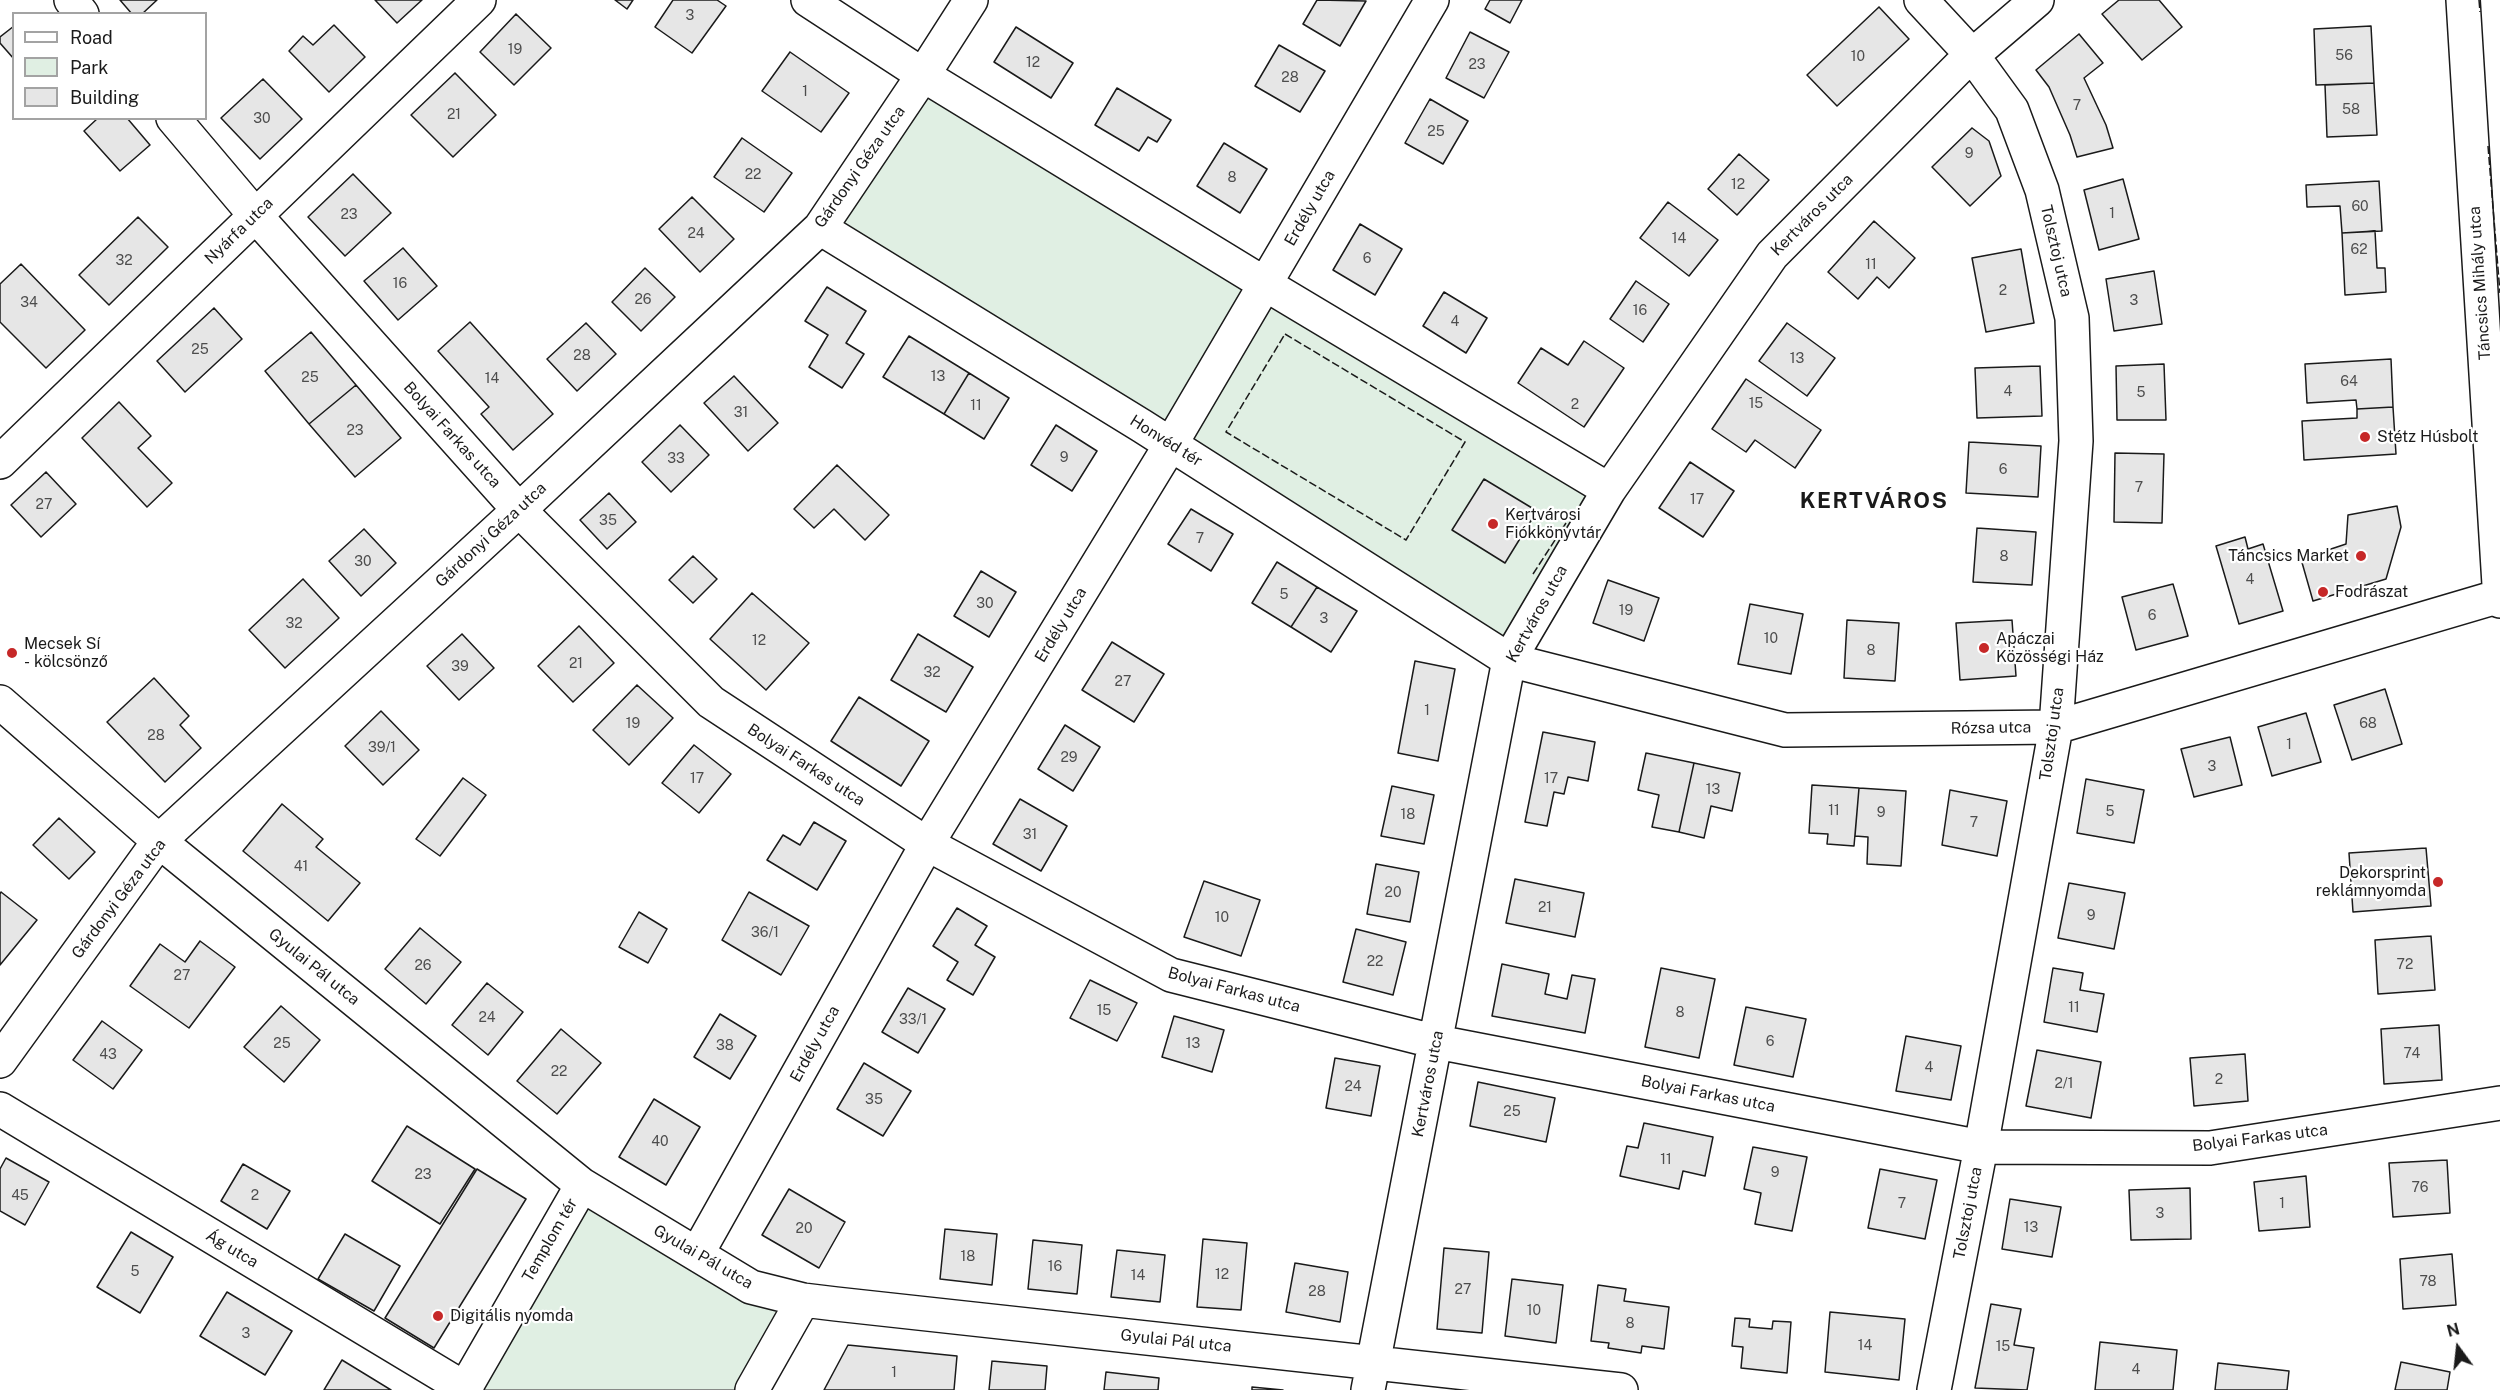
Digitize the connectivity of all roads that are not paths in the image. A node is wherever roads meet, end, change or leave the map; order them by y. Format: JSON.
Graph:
{"nodes":[{"id":1,"x":70,"y":0,"type":"edge"},
{"id":2,"x":479,"y":0,"type":"edge"},
{"id":3,"x":808,"y":0,"type":"edge"},
{"id":4,"x":971,"y":0,"type":"edge"},
{"id":5,"x":1432,"y":0,"type":"edge"},
{"id":6,"x":1921,"y":0,"type":"edge"},
{"id":7,"x":2037,"y":0,"type":"edge"},
{"id":8,"x":2463,"y":0,"type":"edge"},
{"id":9,"x":80,"y":12,"type":"edge"},
{"id":10,"x":1972,"y":55,"type":"junction"},
{"id":11,"x":923,"y":75,"type":"junction"},
{"id":12,"x":175,"y":120,"type":"edge"},
{"id":13,"x":255,"y":214,"type":"junction"},
{"id":14,"x":820,"y":228,"type":"junction"},
{"id":15,"x":1265,"y":284,"type":"junction"},
{"id":16,"x":1171,"y":444,"type":"junction"},
{"id":17,"x":0,"y":462,"type":"edge"},
{"id":18,"x":1609,"y":490,"type":"junction"},
{"id":19,"x":519,"y":510,"type":"junction"},
{"id":20,"x":2499,"y":577,"type":"edge"},
{"id":21,"x":2500,"y":601,"type":"edge"},
{"id":22,"x":1509,"y":660,"type":"junction"},
{"id":23,"x":0,"y":702,"type":"edge"},
{"id":24,"x":2056,"y":727,"type":"junction"},
{"id":25,"x":159,"y":841,"type":"junction"},
{"id":26,"x":927,"y":844,"type":"junction"},
{"id":27,"x":1437,"y":1042,"type":"junction"},
{"id":28,"x":0,"y":1061,"type":"edge"},
{"id":29,"x":2500,"y":1103,"type":"edge"},
{"id":30,"x":0,"y":1109,"type":"edge"},
{"id":31,"x":1981,"y":1147,"type":"junction"},
{"id":32,"x":582,"y":1185,"type":"junction"},
{"id":33,"x":697,"y":1254,"type":"junction"},
{"id":34,"x":803,"y":1300,"type":"junction"},
{"id":35,"x":1371,"y":1376,"type":"edge"},
{"id":36,"x":465,"y":1390,"type":"edge"},
{"id":37,"x":752,"y":1390,"type":"edge"},
{"id":38,"x":1621,"y":1390,"type":"edge"},
{"id":39,"x":1934,"y":1390,"type":"edge"}],
"edges":[{"from":1,"to":9,"type":"street"},
{"from":2,"to":13,"type":"street","name":"Nyárfa utca"},
{"from":3,"to":11,"type":"street"},
{"from":4,"to":11,"type":"street","name":"Gárdonyi Géza utca"},
{"from":5,"to":15,"type":"street","name":"Erdély utca"},
{"from":6,"to":10,"type":"street","name":"Tolsztoj utca"},
{"from":7,"to":10,"type":"street","name":"Kertváros utca"},
{"from":8,"to":20,"type":"street","name":"Táncsics Mihály utca"},
{"from":10,"to":18,"type":"street","name":"Kertváros utca"},
{"from":10,"to":24,"type":"street","name":"Tolsztoj utca"},
{"from":11,"to":14,"type":"street","name":"Gárdonyi Géza utca"},
{"from":11,"to":15,"type":"street"},
{"from":12,"to":13,"type":"street","name":"Bolyai Farkas utca"},
{"from":13,"to":17,"type":"street","name":"Nyárfa utca"},
{"from":13,"to":19,"type":"street","name":"Bolyai Farkas utca"},
{"from":14,"to":16,"type":"street","name":"Honvéd tér"},
{"from":14,"to":19,"type":"street","name":"Gárdonyi Géza utca"},
{"from":15,"to":16,"type":"street","name":"Erdély utca"},
{"from":15,"to":18,"type":"street"},
{"from":16,"to":22,"type":"street","name":"Honvéd tér"},
{"from":16,"to":26,"type":"street","name":"Erdély utca"},
{"from":18,"to":22,"type":"street","name":"Kertváros utca"},
{"from":19,"to":25,"type":"street","name":"Gárdonyi Géza utca"},
{"from":19,"to":26,"type":"street","name":"Bolyai Farkas utca"},
{"from":20,"to":21,"type":"street","name":"Táncsics Mihály utca"},
{"from":20,"to":24,"type":"street","name":"Rózsa utca"},
{"from":22,"to":24,"type":"street","name":"Rózsa utca"},
{"from":22,"to":27,"type":"street","name":"Kertváros utca"},
{"from":23,"to":25,"type":"street","name":"Gyulai Pál utca"},
{"from":24,"to":31,"type":"street","name":"Tolsztoj utca"},
{"from":25,"to":28,"type":"street","name":"Gárdonyi Géza utca"},
{"from":25,"to":32,"type":"street","name":"Gyulai Pál utca"},
{"from":26,"to":27,"type":"street","name":"Bolyai Farkas utca"},
{"from":26,"to":33,"type":"street","name":"Erdély utca"},
{"from":27,"to":31,"type":"street","name":"Bolyai Farkas utca"},
{"from":27,"to":35,"type":"street","name":"Kertváros utca"},
{"from":29,"to":31,"type":"street","name":"Bolyai Farkas utca"},
{"from":30,"to":36,"type":"street","name":"Ág utca"},
{"from":31,"to":39,"type":"street","name":"Tolsztoj utca"},
{"from":32,"to":33,"type":"street","name":"Gyulai Pál utca"},
{"from":32,"to":36,"type":"street","name":"Templom tér"},
{"from":33,"to":34,"type":"street","name":"Gyulai Pál utca"},
{"from":34,"to":35,"type":"street","name":"Gyulai Pál utca"},
{"from":34,"to":37,"type":"street"},
{"from":35,"to":38,"type":"street","name":"Gyulai Pál utca"}]}
